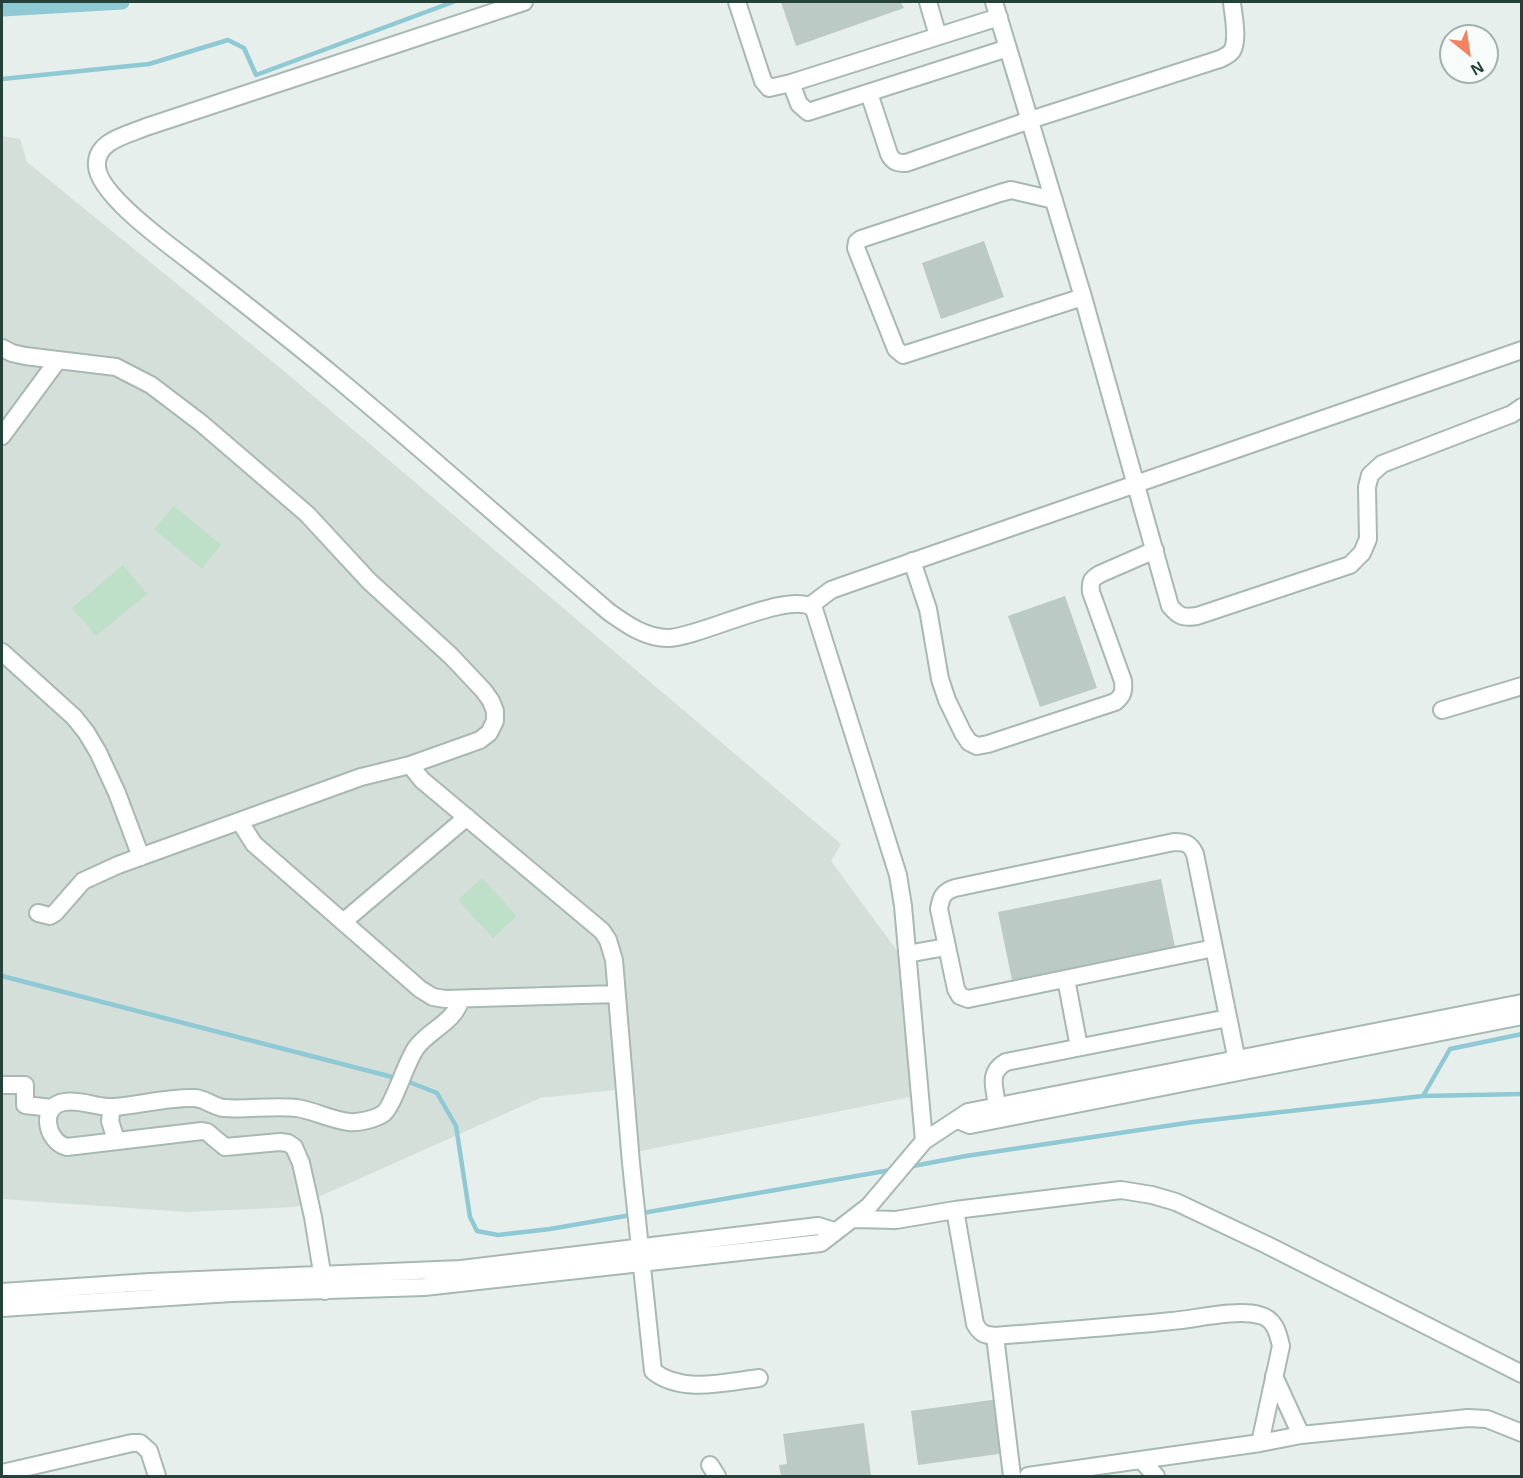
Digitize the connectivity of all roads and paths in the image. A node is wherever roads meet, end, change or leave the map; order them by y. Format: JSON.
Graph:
{"nodes":[{"id":1,"x":524,"y":2,"type":"edge"},
{"id":2,"x":737,"y":2,"type":"edge"},
{"id":3,"x":928,"y":2,"type":"edge"},
{"id":4,"x":1232,"y":2,"type":"edge"},
{"id":5,"x":997,"y":9,"type":"edge"},
{"id":6,"x":938,"y":36,"type":"junction"},
{"id":7,"x":1008,"y":48,"type":"junction"},
{"id":8,"x":791,"y":83,"type":"junction"},
{"id":9,"x":869,"y":93,"type":"junction"},
{"id":10,"x":1030,"y":120,"type":"junction"},
{"id":11,"x":1054,"y":200,"type":"junction"},
{"id":12,"x":1083,"y":297,"type":"junction"},
{"id":13,"x":2,"y":348,"type":"edge"},
{"id":14,"x":1521,"y":350,"type":"edge"},
{"id":15,"x":58,"y":360,"type":"junction"},
{"id":16,"x":1521,"y":407,"type":"edge"},
{"id":17,"x":5,"y":424,"type":"edge"},
{"id":18,"x":1136,"y":483,"type":"junction"},
{"id":19,"x":1155,"y":550,"type":"junction"},
{"id":20,"x":912,"y":561,"type":"junction"},
{"id":21,"x":811,"y":605,"type":"junction"},
{"id":22,"x":2,"y":652,"type":"edge"},
{"id":23,"x":1521,"y":686,"type":"edge"},
{"id":24,"x":1442,"y":710,"type":"dead end"},
{"id":25,"x":410,"y":765,"type":"junction"},
{"id":26,"x":467,"y":817,"type":"junction"},
{"id":27,"x":240,"y":822,"type":"junction"},
{"id":28,"x":141,"y":857,"type":"junction"},
{"id":29,"x":38,"y":913,"type":"dead end"},
{"id":30,"x":343,"y":922,"type":"junction"},
{"id":31,"x":946,"y":947,"type":"junction"},
{"id":32,"x":1214,"y":948,"type":"junction"},
{"id":33,"x":907,"y":954,"type":"junction"},
{"id":34,"x":1066,"y":979,"type":"junction"},
{"id":35,"x":617,"y":994,"type":"junction"},
{"id":36,"x":461,"y":999,"type":"junction"},
{"id":37,"x":1521,"y":1003,"type":"edge"},
{"id":38,"x":1521,"y":1016,"type":"edge"},
{"id":39,"x":1228,"y":1018,"type":"junction"},
{"id":40,"x":1079,"y":1047,"type":"junction"},
{"id":41,"x":1238,"y":1065,"type":"junction"},
{"id":42,"x":2,"y":1085,"type":"edge"},
{"id":43,"x":997,"y":1106,"type":"junction"},
{"id":44,"x":112,"y":1107,"type":"junction"},
{"id":45,"x":217,"y":1107,"type":"junction"},
{"id":46,"x":52,"y":1108,"type":"junction"},
{"id":47,"x":958,"y":1120,"type":"junction"},
{"id":48,"x":207,"y":1131,"type":"junction"},
{"id":49,"x":116,"y":1140,"type":"junction"},
{"id":50,"x":919,"y":1146,"type":"junction"},
{"id":51,"x":955,"y":1210,"type":"junction"},
{"id":52,"x":854,"y":1219,"type":"junction"},
{"id":53,"x":640,"y":1256,"type":"junction"},
{"id":54,"x":323,"y":1283,"type":"junction"},
{"id":55,"x":2,"y":1292,"type":"edge"},
{"id":56,"x":2,"y":1308,"type":"edge"},
{"id":57,"x":994,"y":1336,"type":"junction"},
{"id":58,"x":1521,"y":1374,"type":"edge"},
{"id":59,"x":1274,"y":1376,"type":"junction"},
{"id":60,"x":759,"y":1378,"type":"dead end"},
{"id":61,"x":1521,"y":1433,"type":"edge"},
{"id":62,"x":1301,"y":1435,"type":"junction"},
{"id":63,"x":1260,"y":1443,"type":"junction"},
{"id":64,"x":1142,"y":1461,"type":"junction"},
{"id":65,"x":2,"y":1473,"type":"edge"},
{"id":66,"x":157,"y":1476,"type":"edge"},
{"id":67,"x":1012,"y":1476,"type":"edge"},
{"id":68,"x":1028,"y":1476,"type":"edge"},
{"id":69,"x":1156,"y":1476,"type":"edge"}],
"edges":[{"from":1,"to":21,"type":"street"},
{"from":2,"to":8,"type":"street"},
{"from":3,"to":6,"type":"street"},
{"from":4,"to":10,"type":"street"},
{"from":5,"to":6,"type":"street"},
{"from":5,"to":7,"type":"street"},
{"from":6,"to":8,"type":"street"},
{"from":7,"to":9,"type":"street"},
{"from":7,"to":10,"type":"street"},
{"from":8,"to":9,"type":"street"},
{"from":9,"to":10,"type":"street"},
{"from":10,"to":11,"type":"street"},
{"from":11,"to":12,"type":"street"},
{"from":11,"to":12,"type":"street"},
{"from":12,"to":18,"type":"street"},
{"from":13,"to":15,"type":"street"},
{"from":14,"to":18,"type":"street"},
{"from":15,"to":17,"type":"street"},
{"from":15,"to":25,"type":"street"},
{"from":16,"to":19,"type":"street"},
{"from":18,"to":19,"type":"street"},
{"from":18,"to":20,"type":"street"},
{"from":19,"to":20,"type":"street"},
{"from":20,"to":21,"type":"street"},
{"from":21,"to":33,"type":"street"},
{"from":22,"to":28,"type":"street"},
{"from":23,"to":24,"type":"street"},
{"from":25,"to":26,"type":"street"},
{"from":25,"to":27,"type":"street"},
{"from":26,"to":30,"type":"street"},
{"from":26,"to":35,"type":"street"},
{"from":27,"to":28,"type":"street"},
{"from":27,"to":30,"type":"street"},
{"from":28,"to":29,"type":"street"},
{"from":30,"to":36,"type":"street"},
{"from":31,"to":32,"type":"street"},
{"from":31,"to":33,"type":"street"},
{"from":31,"to":34,"type":"street"},
{"from":32,"to":34,"type":"street"},
{"from":32,"to":39,"type":"street"},
{"from":33,"to":50,"type":"street"},
{"from":34,"to":40,"type":"street"},
{"from":35,"to":36,"type":"street"},
{"from":35,"to":53,"type":"street"},
{"from":36,"to":45,"type":"street"},
{"from":37,"to":41,"type":"street"},
{"from":38,"to":41,"type":"street"},
{"from":39,"to":40,"type":"street"},
{"from":39,"to":41,"type":"street"},
{"from":40,"to":43,"type":"street"},
{"from":41,"to":43,"type":"street"},
{"from":41,"to":47,"type":"street"},
{"from":42,"to":46,"type":"street"},
{"from":43,"to":47,"type":"street"},
{"from":44,"to":45,"type":"street"},
{"from":44,"to":46,"type":"street"},
{"from":44,"to":49,"type":"street"},
{"from":45,"to":48,"type":"street"},
{"from":46,"to":49,"type":"street"},
{"from":47,"to":50,"type":"street"},
{"from":48,"to":49,"type":"street"},
{"from":48,"to":54,"type":"street"},
{"from":50,"to":52,"type":"street"},
{"from":51,"to":52,"type":"street"},
{"from":51,"to":57,"type":"street"},
{"from":51,"to":58,"type":"street"},
{"from":52,"to":53,"type":"street"},
{"from":53,"to":54,"type":"street"},
{"from":53,"to":60,"type":"street"},
{"from":54,"to":55,"type":"street"},
{"from":54,"to":56,"type":"street"},
{"from":57,"to":59,"type":"street"},
{"from":57,"to":67,"type":"street"},
{"from":59,"to":62,"type":"street"},
{"from":59,"to":63,"type":"street"},
{"from":61,"to":62,"type":"street"},
{"from":62,"to":63,"type":"street"},
{"from":63,"to":64,"type":"street"},
{"from":64,"to":68,"type":"street"},
{"from":64,"to":69,"type":"street"},
{"from":65,"to":66,"type":"street"}]}
